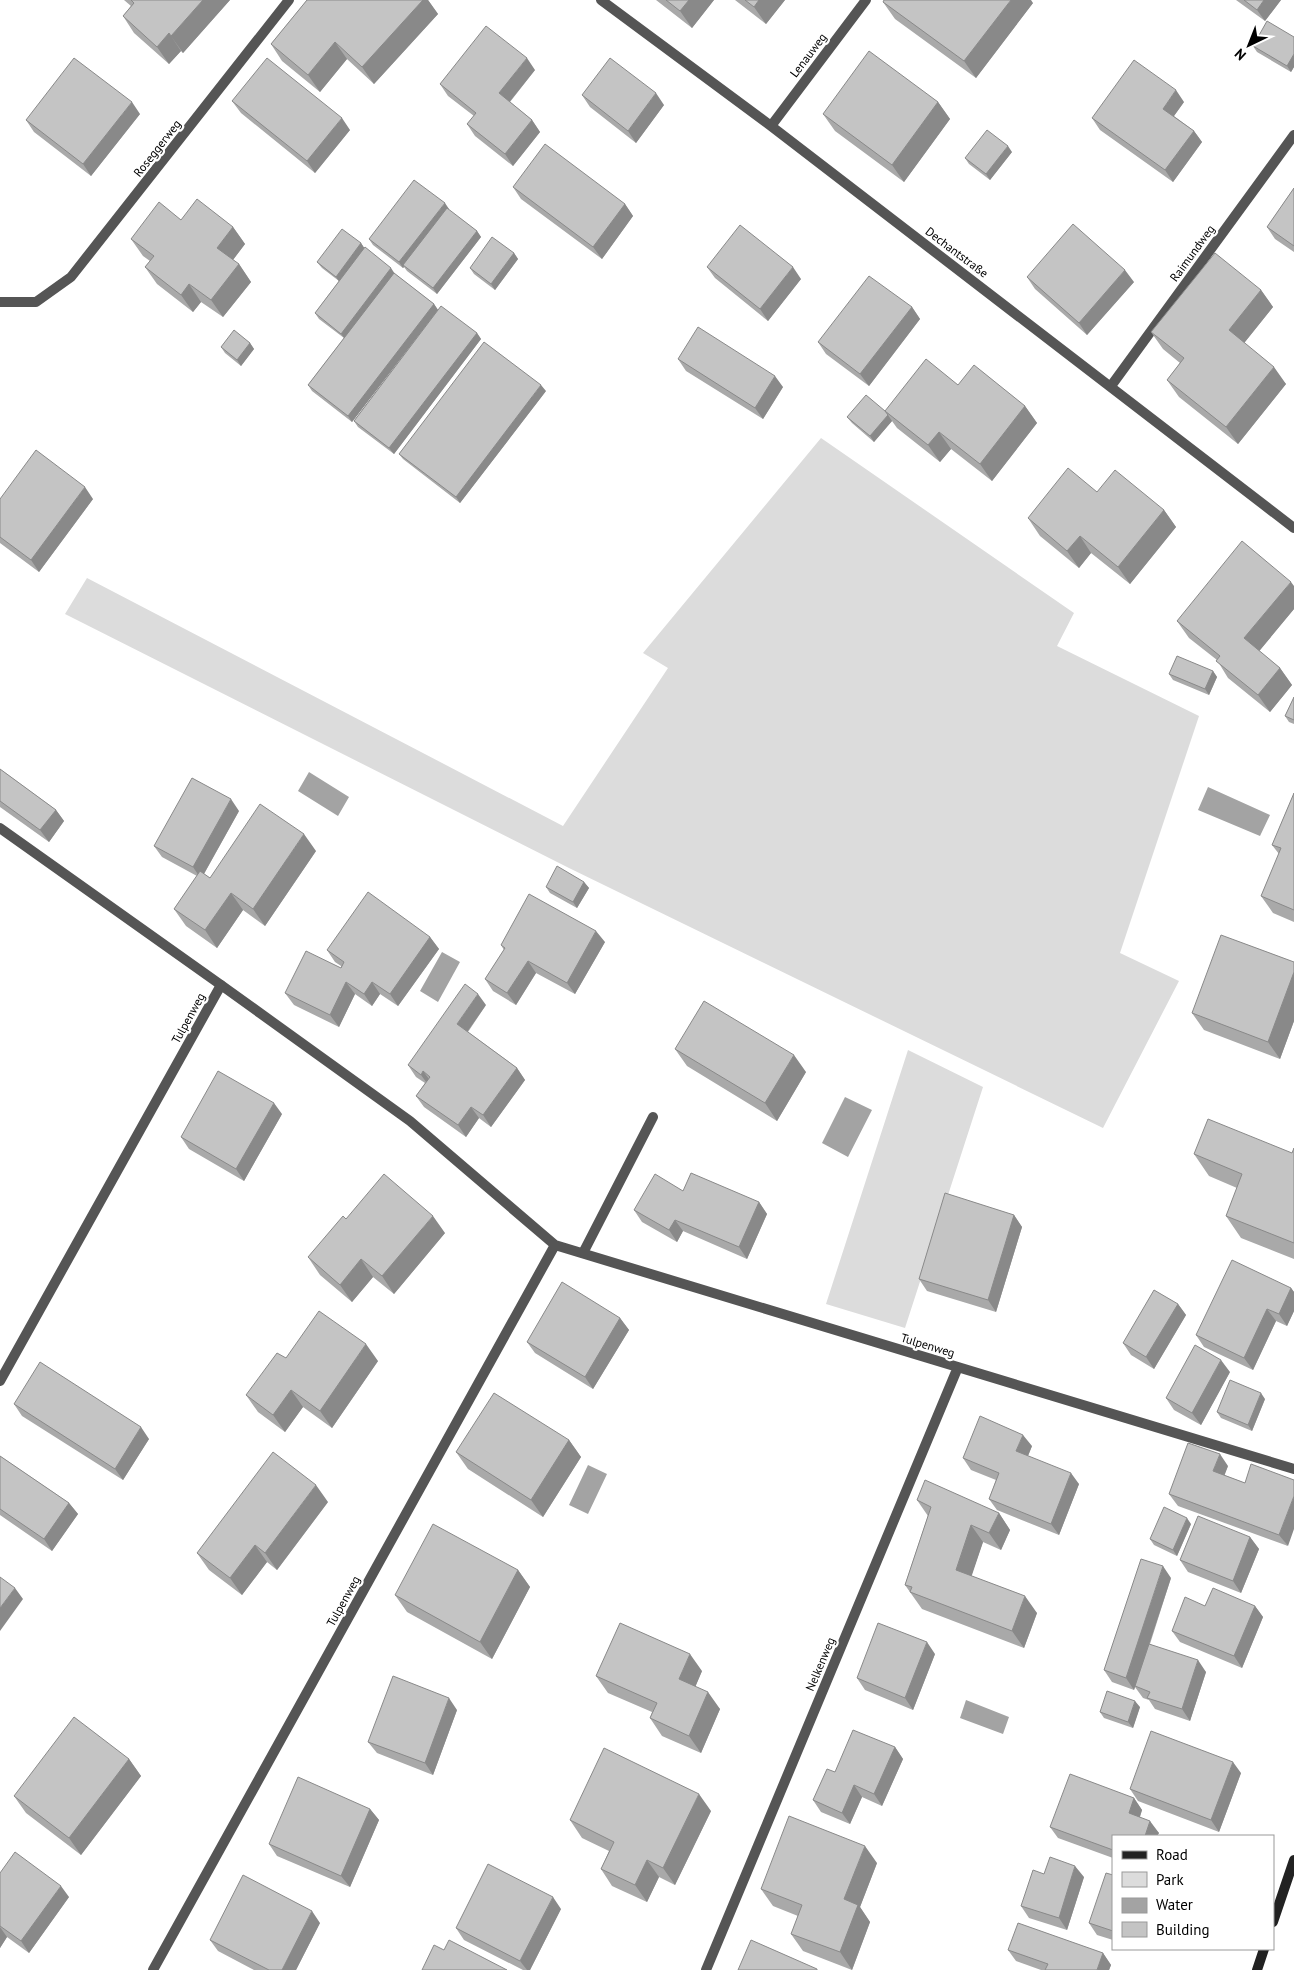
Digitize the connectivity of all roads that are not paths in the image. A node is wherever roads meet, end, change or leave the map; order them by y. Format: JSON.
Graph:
{"nodes":[{"id":1,"x":289,"y":0,"type":"edge"},
{"id":2,"x":601,"y":0,"type":"edge"},
{"id":3,"x":866,"y":0,"type":"edge"},
{"id":4,"x":771,"y":126,"type":"junction"},
{"id":5,"x":1294,"y":135,"type":"edge"},
{"id":6,"x":0,"y":302,"type":"edge"},
{"id":7,"x":1111,"y":386,"type":"junction"},
{"id":8,"x":1294,"y":528,"type":"edge"},
{"id":9,"x":0,"y":828,"type":"edge"},
{"id":10,"x":221,"y":985,"type":"junction"},
{"id":11,"x":653,"y":1117,"type":"dead end"},
{"id":12,"x":555,"y":1245,"type":"junction"},
{"id":13,"x":583,"y":1253,"type":"junction"},
{"id":14,"x":958,"y":1367,"type":"junction"},
{"id":15,"x":0,"y":1381,"type":"edge"},
{"id":16,"x":1294,"y":1469,"type":"edge"},
{"id":17,"x":1294,"y":1860,"type":"edge"},
{"id":18,"x":1274,"y":1919,"type":"edge"},
{"id":19,"x":1264,"y":1950,"type":"edge"},
{"id":20,"x":153,"y":1970,"type":"edge"},
{"id":21,"x":706,"y":1970,"type":"edge"},
{"id":22,"x":1257,"y":1970,"type":"edge"}],
"edges":[{"from":1,"to":6,"type":"street","name":"Roseggerweg"},
{"from":2,"to":4,"type":"street","name":"Dechantstraße"},
{"from":3,"to":4,"type":"street","name":"Lenauweg"},
{"from":4,"to":7,"type":"street","name":"Dechantstraße"},
{"from":5,"to":7,"type":"street","name":"Raimundweg"},
{"from":7,"to":8,"type":"street","name":"Dechantstraße"},
{"from":9,"to":10,"type":"street"},
{"from":10,"to":12,"type":"street","name":"Tulpenweg"},
{"from":10,"to":15,"type":"street","name":"Tulpenweg"},
{"from":11,"to":13,"type":"street"},
{"from":12,"to":13,"type":"street","name":"Tulpenweg"},
{"from":12,"to":20,"type":"street","name":"Tulpenweg"},
{"from":13,"to":14,"type":"street","name":"Tulpenweg"},
{"from":14,"to":16,"type":"street","name":"Tulpenweg"},
{"from":14,"to":21,"type":"street","name":"Nelkenweg"},
{"from":17,"to":18,"type":"main road"},
{"from":19,"to":22,"type":"main road"}]}
